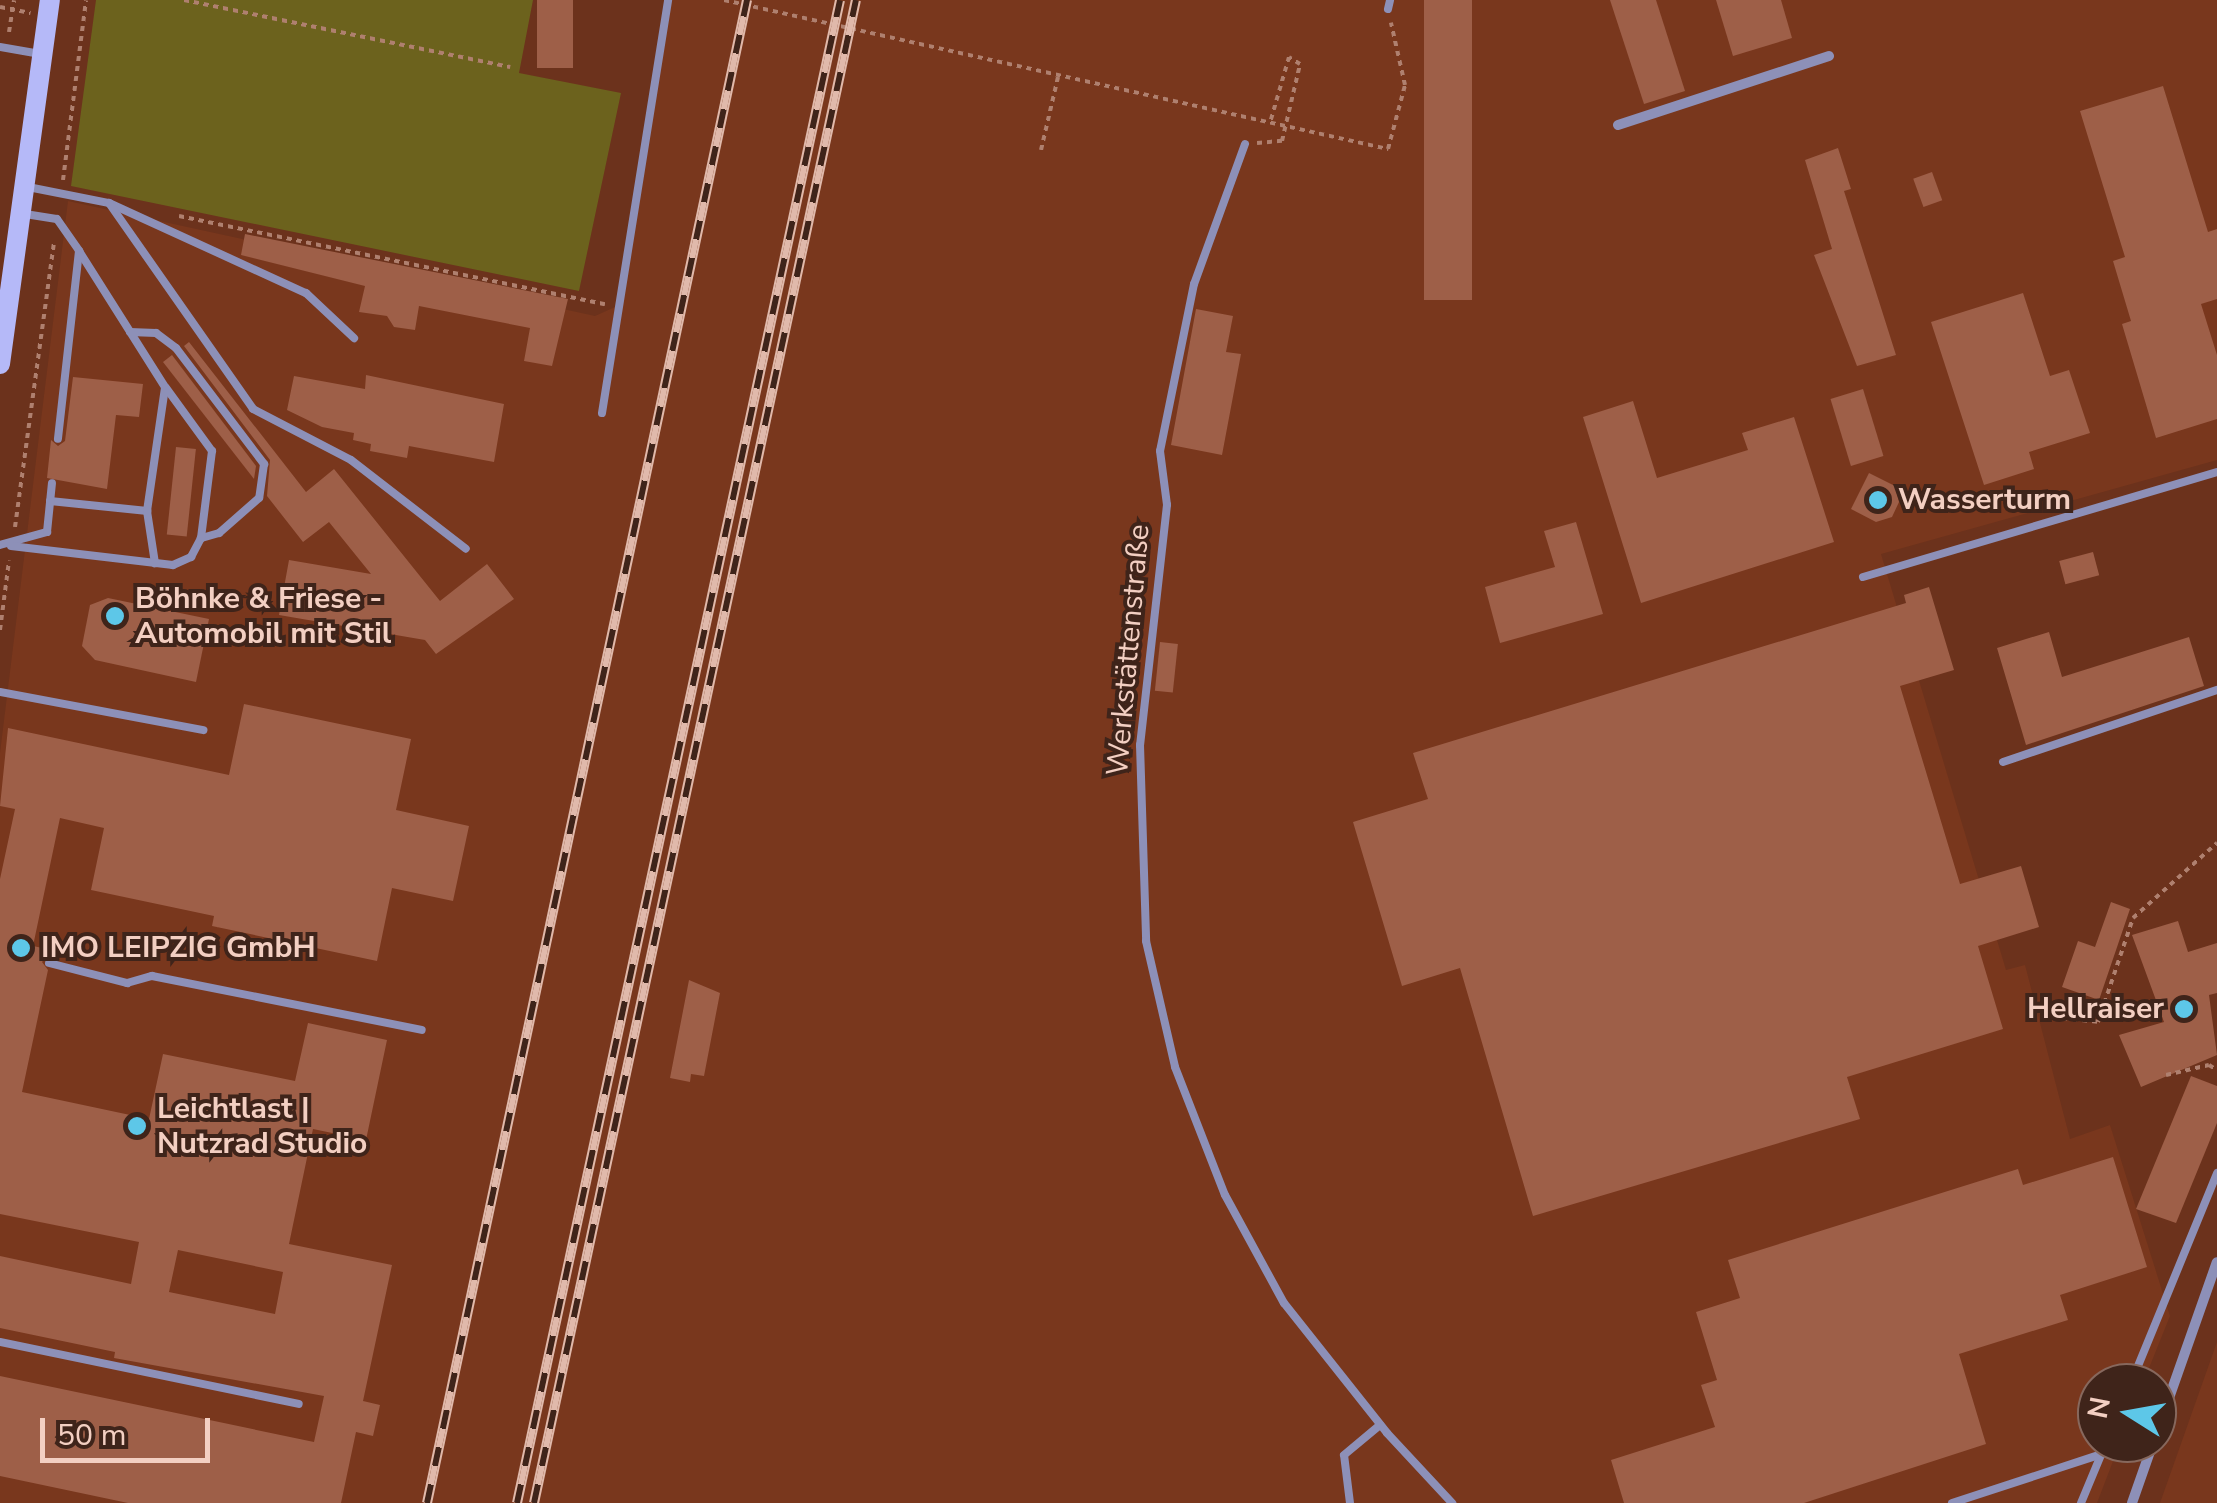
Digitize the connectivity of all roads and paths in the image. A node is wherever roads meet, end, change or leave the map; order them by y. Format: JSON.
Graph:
{"nodes":[{"id":1,"x":14,"y":0,"type":"edge"},
{"id":2,"x":50,"y":0,"type":"edge"},
{"id":3,"x":86,"y":0,"type":"edge"},
{"id":4,"x":184,"y":0,"type":"edge"},
{"id":5,"x":668,"y":0,"type":"edge"},
{"id":6,"x":724,"y":0,"type":"edge"},
{"id":7,"x":775,"y":0,"type":"edge"},
{"id":8,"x":1389,"y":5,"type":"edge"},
{"id":9,"x":0,"y":7,"type":"edge"},
{"id":10,"x":773,"y":11,"type":"junction"},
{"id":11,"x":0,"y":47,"type":"edge"},
{"id":12,"x":41,"y":54,"type":"junction"},
{"id":13,"x":1829,"y":56,"type":"dead end"},
{"id":14,"x":510,"y":67,"type":"dead end"},
{"id":15,"x":1058,"y":75,"type":"junction"},
{"id":16,"x":1270,"y":123,"type":"junction"},
{"id":17,"x":1618,"y":126,"type":"dead end"},
{"id":18,"x":1245,"y":144,"type":"joint"},
{"id":19,"x":1041,"y":150,"type":"dead end"},
{"id":20,"x":23,"y":186,"type":"junction"},
{"id":21,"x":62,"y":193,"type":"junction"},
{"id":22,"x":110,"y":203,"type":"junction"},
{"id":23,"x":20,"y":213,"type":"junction"},
{"id":24,"x":162,"y":213,"type":"dead end"},
{"id":25,"x":57,"y":219,"type":"junction"},
{"id":26,"x":79,"y":251,"type":"junction"},
{"id":27,"x":615,"y":308,"type":"junction"},
{"id":28,"x":130,"y":332,"type":"junction"},
{"id":29,"x":354,"y":338,"type":"dead end"},
{"id":30,"x":0,"y":364,"type":"edge"},
{"id":31,"x":164,"y":387,"type":"junction"},
{"id":32,"x":602,"y":412,"type":"dead end"},
{"id":33,"x":58,"y":439,"type":"dead end"},
{"id":34,"x":2217,"y":472,"type":"edge"},
{"id":35,"x":52,"y":484,"type":"dead end"},
{"id":36,"x":50,"y":500,"type":"junction"},
{"id":37,"x":147,"y":511,"type":"junction"},
{"id":38,"x":202,"y":538,"type":"junction"},
{"id":39,"x":0,"y":545,"type":"edge"},
{"id":40,"x":12,"y":546,"type":"junction"},
{"id":41,"x":466,"y":549,"type":"dead end"},
{"id":42,"x":155,"y":563,"type":"junction"},
{"id":43,"x":1862,"y":578,"type":"dead end"},
{"id":44,"x":0,"y":630,"type":"edge"},
{"id":45,"x":2217,"y":690,"type":"edge"},
{"id":46,"x":0,"y":692,"type":"edge"},
{"id":47,"x":203,"y":730,"type":"dead end"},
{"id":48,"x":2003,"y":762,"type":"dead end"},
{"id":49,"x":2217,"y":843,"type":"edge"},
{"id":50,"x":49,"y":963,"type":"dead end"},
{"id":51,"x":2062,"y":1018,"type":"dead end"},
{"id":52,"x":422,"y":1030,"type":"dead end"},
{"id":53,"x":2217,"y":1070,"type":"edge"},
{"id":54,"x":2166,"y":1075,"type":"dead end"},
{"id":55,"x":2217,"y":1173,"type":"edge"},
{"id":56,"x":2217,"y":1262,"type":"edge"},
{"id":57,"x":0,"y":1342,"type":"edge"},
{"id":58,"x":2139,"y":1363,"type":"edge"},
{"id":59,"x":2177,"y":1375,"type":"edge"},
{"id":60,"x":299,"y":1404,"type":"dead end"},
{"id":61,"x":1380,"y":1425,"type":"junction"},
{"id":62,"x":2077,"y":1462,"type":"edge"},
{"id":63,"x":2098,"y":1463,"type":"edge"},
{"id":64,"x":2146,"y":1463,"type":"edge"},
{"id":65,"x":1350,"y":1503,"type":"edge"},
{"id":66,"x":1452,"y":1503,"type":"edge"},
{"id":67,"x":1952,"y":1503,"type":"edge"},
{"id":68,"x":2080,"y":1503,"type":"edge"},
{"id":69,"x":2132,"y":1503,"type":"edge"}],
"edges":[{"from":1,"to":9,"type":"path"},
{"from":2,"to":12,"type":"main road"},
{"from":3,"to":21,"type":"path"},
{"from":4,"to":14,"type":"path"},
{"from":5,"to":27,"type":"lane"},
{"from":6,"to":10,"type":"path"},
{"from":7,"to":10,"type":"path"},
{"from":8,"to":16,"type":"path"},
{"from":10,"to":15,"type":"path"},
{"from":11,"to":12,"type":"lane"},
{"from":12,"to":20,"type":"main road"},
{"from":13,"to":17,"type":"street"},
{"from":15,"to":16,"type":"path"},
{"from":15,"to":19,"type":"path"},
{"from":16,"to":18,"type":"path"},
{"from":18,"to":61,"type":"lane","name":"Werkstättenstraße"},
{"from":20,"to":21,"type":"lane"},
{"from":20,"to":23,"type":"main road"},
{"from":21,"to":22,"type":"lane"},
{"from":22,"to":29,"type":"lane"},
{"from":22,"to":41,"type":"lane"},
{"from":23,"to":25,"type":"lane"},
{"from":23,"to":30,"type":"main road"},
{"from":24,"to":27,"type":"path"},
{"from":25,"to":26,"type":"lane"},
{"from":25,"to":40,"type":"path"},
{"from":26,"to":28,"type":"lane"},
{"from":26,"to":33,"type":"lane"},
{"from":27,"to":32,"type":"lane"},
{"from":28,"to":31,"type":"lane"},
{"from":28,"to":38,"type":"lane"},
{"from":31,"to":37,"type":"lane"},
{"from":31,"to":38,"type":"lane"},
{"from":34,"to":43,"type":"lane"},
{"from":35,"to":36,"type":"lane"},
{"from":36,"to":37,"type":"lane"},
{"from":36,"to":40,"type":"lane"},
{"from":37,"to":42,"type":"lane"},
{"from":38,"to":42,"type":"lane"},
{"from":39,"to":40,"type":"lane"},
{"from":40,"to":42,"type":"lane"},
{"from":40,"to":44,"type":"path"},
{"from":45,"to":48,"type":"lane"},
{"from":46,"to":47,"type":"lane"},
{"from":49,"to":51,"type":"path"},
{"from":50,"to":52,"type":"lane"},
{"from":53,"to":54,"type":"path"},
{"from":55,"to":58,"type":"lane"},
{"from":56,"to":59,"type":"street"},
{"from":57,"to":60,"type":"lane"},
{"from":61,"to":65,"type":"lane"},
{"from":61,"to":66,"type":"lane","name":"Werkstättenstraße"},
{"from":62,"to":67,"type":"lane"},
{"from":63,"to":68,"type":"lane"},
{"from":64,"to":69,"type":"street"}]}
